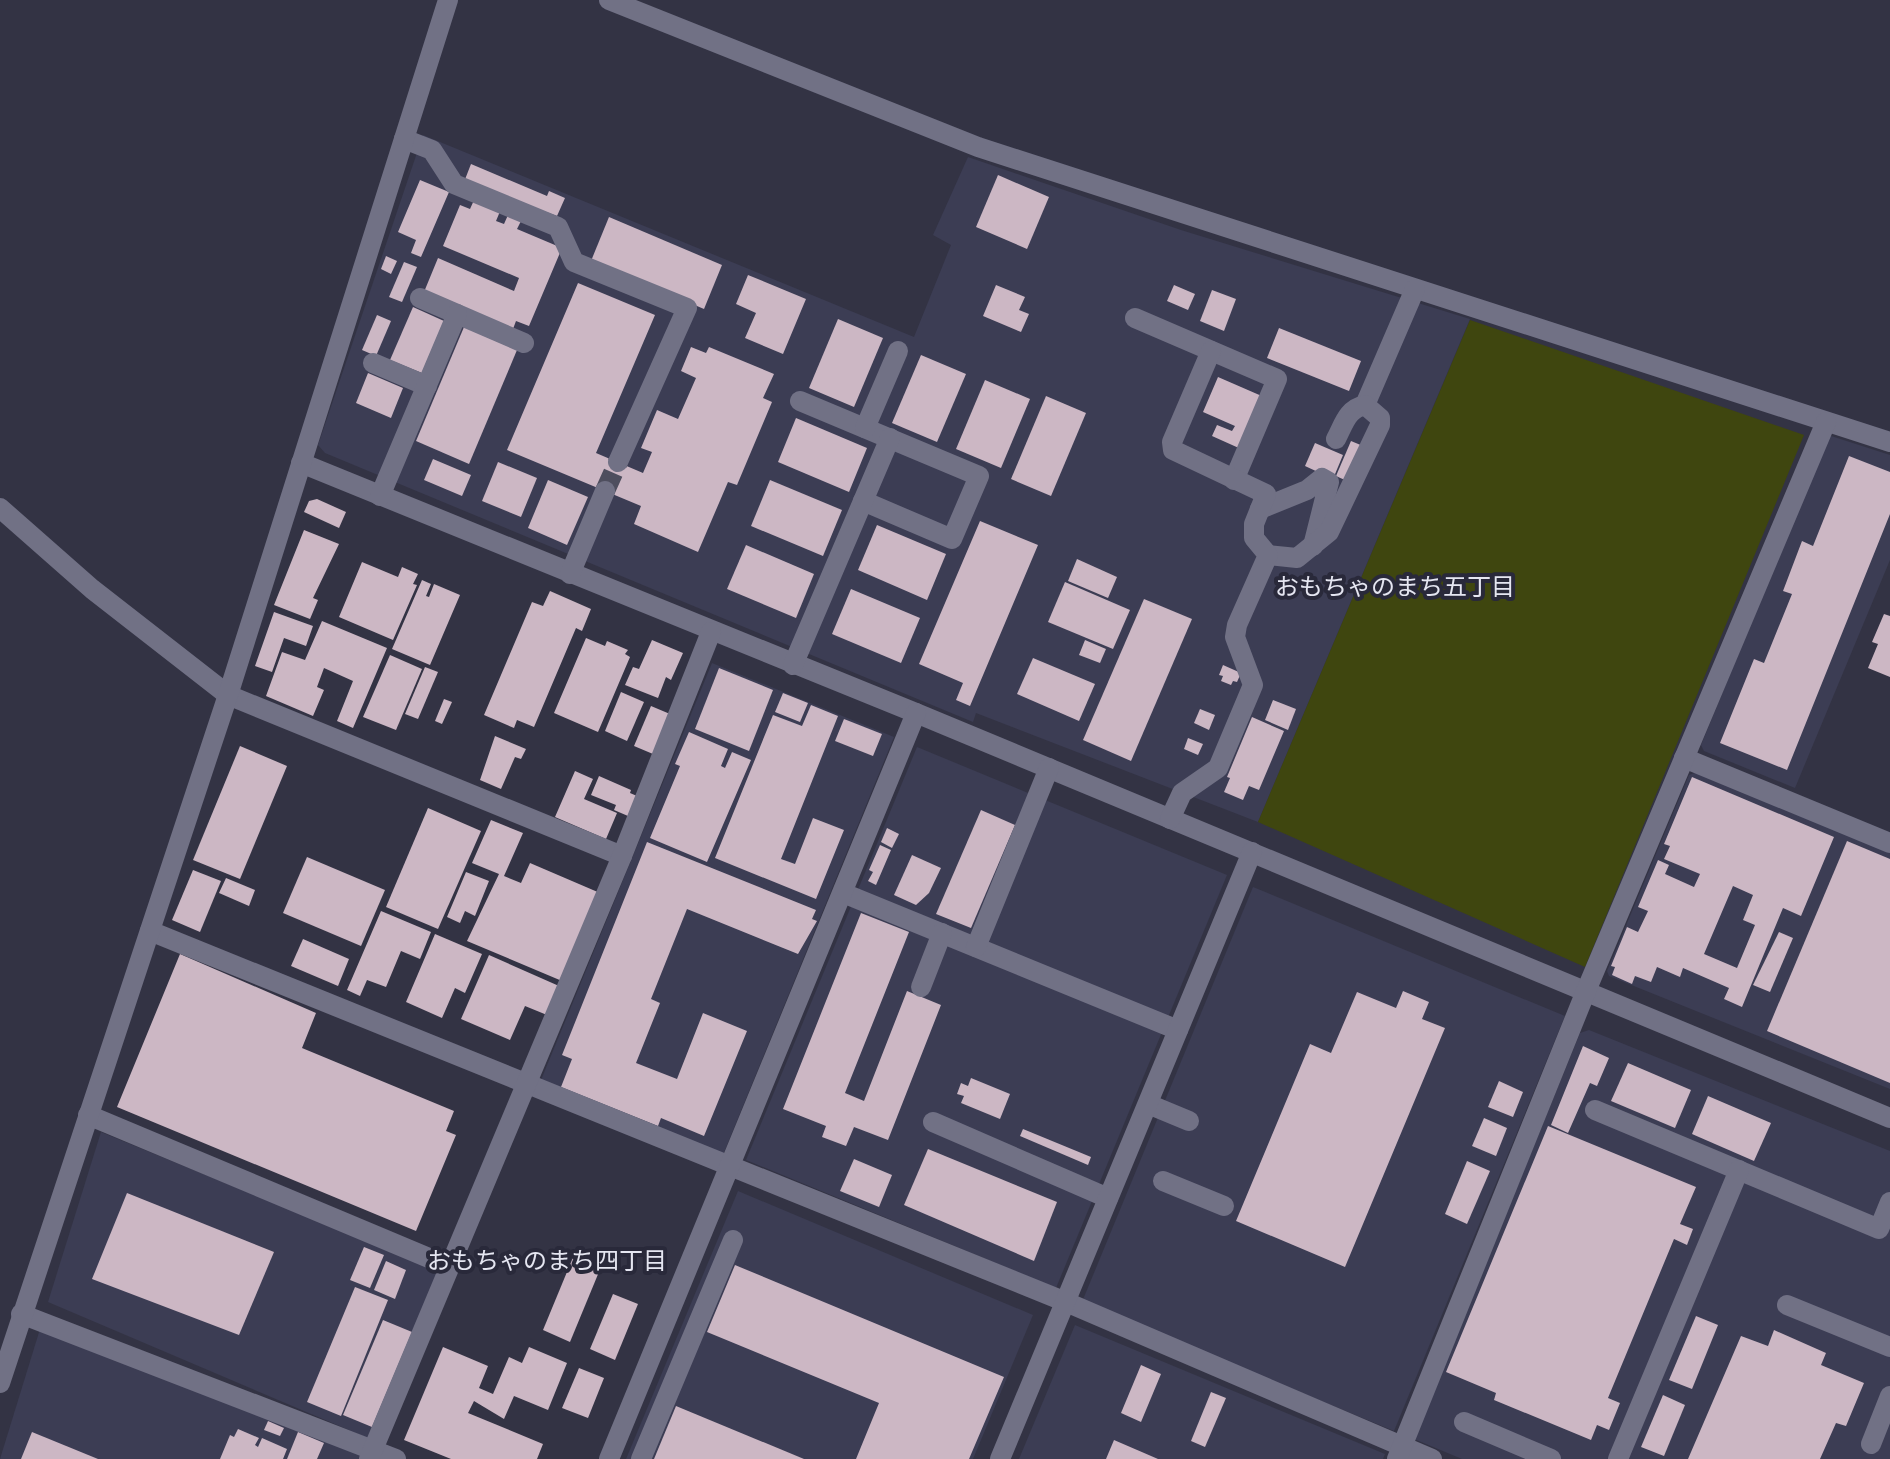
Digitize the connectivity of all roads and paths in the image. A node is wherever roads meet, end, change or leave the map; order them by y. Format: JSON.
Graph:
{"nodes":[{"id":1,"x":448,"y":0,"type":"edge"},
{"id":2,"x":609,"y":0,"type":"edge"},
{"id":3,"x":404,"y":139,"type":"junction"},
{"id":4,"x":1415,"y":289,"type":"junction"},
{"id":5,"x":420,"y":298,"type":"dead end"},
{"id":6,"x":457,"y":314,"type":"junction"},
{"id":7,"x":1135,"y":318,"type":"dead end"},
{"id":8,"x":524,"y":343,"type":"dead end"},
{"id":9,"x":898,"y":351,"type":"dead end"},
{"id":10,"x":1211,"y":351,"type":"junction"},
{"id":11,"x":373,"y":363,"type":"dead end"},
{"id":12,"x":427,"y":386,"type":"junction"},
{"id":13,"x":800,"y":401,"type":"dead end"},
{"id":14,"x":1365,"y":405,"type":"junction"},
{"id":15,"x":1826,"y":422,"type":"junction"},
{"id":16,"x":865,"y":428,"type":"junction"},
{"id":17,"x":890,"y":438,"type":"junction"},
{"id":18,"x":1336,"y":439,"type":"dead end"},
{"id":19,"x":1890,"y":442,"type":"edge"},
{"id":20,"x":618,"y":462,"type":"tunnel mouth"},
{"id":21,"x":301,"y":463,"type":"junction"},
{"id":22,"x":1234,"y":480,"type":"junction"},
{"id":23,"x":605,"y":491,"type":"tunnel mouth"},
{"id":24,"x":380,"y":496,"type":"junction"},
{"id":25,"x":863,"y":501,"type":"junction"},
{"id":26,"x":0,"y":508,"type":"edge"},
{"id":27,"x":1260,"y":509,"type":"junction"},
{"id":28,"x":1313,"y":548,"type":"junction"},
{"id":29,"x":1268,"y":555,"type":"junction"},
{"id":30,"x":570,"y":574,"type":"junction"},
{"id":31,"x":711,"y":632,"type":"junction"},
{"id":32,"x":793,"y":665,"type":"junction"},
{"id":33,"x":228,"y":695,"type":"junction"},
{"id":34,"x":916,"y":713,"type":"junction"},
{"id":35,"x":1684,"y":758,"type":"junction"},
{"id":36,"x":1049,"y":768,"type":"junction"},
{"id":37,"x":1170,"y":819,"type":"junction"},
{"id":38,"x":1890,"y":843,"type":"edge"},
{"id":39,"x":1252,"y":852,"type":"junction"},
{"id":40,"x":622,"y":856,"type":"junction"},
{"id":41,"x":843,"y":893,"type":"junction"},
{"id":42,"x":150,"y":931,"type":"junction"},
{"id":43,"x":942,"y":933,"type":"junction"},
{"id":44,"x":976,"y":947,"type":"junction"},
{"id":45,"x":921,"y":987,"type":"dead end"},
{"id":46,"x":1586,"y":991,"type":"junction"},
{"id":47,"x":1178,"y":1030,"type":"junction"},
{"id":48,"x":526,"y":1083,"type":"junction"},
{"id":49,"x":1148,"y":1104,"type":"junction"},
{"id":50,"x":1595,"y":1110,"type":"dead end"},
{"id":51,"x":88,"y":1115,"type":"junction"},
{"id":52,"x":1890,"y":1118,"type":"edge"},
{"id":53,"x":1189,"y":1121,"type":"dead end"},
{"id":54,"x":933,"y":1122,"type":"dead end"},
{"id":55,"x":731,"y":1165,"type":"junction"},
{"id":56,"x":1739,"y":1170,"type":"junction"},
{"id":57,"x":1163,"y":1181,"type":"dead end"},
{"id":58,"x":1108,"y":1198,"type":"junction"},
{"id":59,"x":1890,"y":1202,"type":"edge"},
{"id":60,"x":1224,"y":1206,"type":"dead end"},
{"id":61,"x":733,"y":1240,"type":"dead end"},
{"id":62,"x":448,"y":1266,"type":"junction"},
{"id":63,"x":1066,"y":1302,"type":"junction"},
{"id":64,"x":1787,"y":1305,"type":"dead end"},
{"id":65,"x":21,"y":1314,"type":"junction"},
{"id":66,"x":1890,"y":1347,"type":"edge"},
{"id":67,"x":0,"y":1383,"type":"edge"},
{"id":68,"x":1890,"y":1396,"type":"edge"},
{"id":69,"x":1464,"y":1422,"type":"dead end"},
{"id":70,"x":1871,"y":1444,"type":"dead end"},
{"id":71,"x":1399,"y":1453,"type":"edge"},
{"id":72,"x":370,"y":1454,"type":"edge"},
{"id":73,"x":1523,"y":1454,"type":"edge"},
{"id":74,"x":396,"y":1459,"type":"edge"},
{"id":75,"x":609,"y":1459,"type":"edge"},
{"id":76,"x":641,"y":1459,"type":"edge"},
{"id":77,"x":1000,"y":1459,"type":"edge"},
{"id":78,"x":1432,"y":1459,"type":"edge"},
{"id":79,"x":1551,"y":1459,"type":"edge"},
{"id":80,"x":1618,"y":1459,"type":"edge"}],
"edges":[{"from":1,"to":3,"type":"street"},
{"from":2,"to":4,"type":"street"},
{"from":3,"to":20,"type":"street"},
{"from":3,"to":21,"type":"street"},
{"from":4,"to":14,"type":"street"},
{"from":4,"to":15,"type":"street"},
{"from":5,"to":6,"type":"street"},
{"from":6,"to":8,"type":"street"},
{"from":6,"to":12,"type":"street"},
{"from":7,"to":10,"type":"street"},
{"from":9,"to":16,"type":"street"},
{"from":10,"to":22,"type":"street"},
{"from":10,"to":22,"type":"street"},
{"from":11,"to":12,"type":"street"},
{"from":12,"to":24,"type":"street"},
{"from":13,"to":16,"type":"street"},
{"from":14,"to":18,"type":"street"},
{"from":14,"to":28,"type":"street"},
{"from":15,"to":19,"type":"street"},
{"from":15,"to":35,"type":"street"},
{"from":16,"to":17,"type":"street"},
{"from":17,"to":25,"type":"street"},
{"from":17,"to":25,"type":"street"},
{"from":21,"to":24,"type":"street"},
{"from":21,"to":33,"type":"street"},
{"from":22,"to":27,"type":"street"},
{"from":23,"to":30,"type":"street"},
{"from":24,"to":30,"type":"street"},
{"from":25,"to":32,"type":"street"},
{"from":26,"to":33,"type":"street"},
{"from":27,"to":28,"type":"street"},
{"from":27,"to":29,"type":"street"},
{"from":28,"to":29,"type":"street"},
{"from":29,"to":37,"type":"street"},
{"from":30,"to":31,"type":"street"},
{"from":31,"to":32,"type":"street"},
{"from":31,"to":40,"type":"street"},
{"from":32,"to":34,"type":"street"},
{"from":33,"to":40,"type":"street"},
{"from":33,"to":42,"type":"street"},
{"from":34,"to":36,"type":"street"},
{"from":34,"to":41,"type":"street"},
{"from":35,"to":38,"type":"street"},
{"from":35,"to":46,"type":"street"},
{"from":36,"to":37,"type":"street"},
{"from":36,"to":44,"type":"street"},
{"from":37,"to":39,"type":"street"},
{"from":39,"to":46,"type":"street"},
{"from":39,"to":47,"type":"street"},
{"from":40,"to":48,"type":"street"},
{"from":41,"to":43,"type":"street"},
{"from":41,"to":55,"type":"street"},
{"from":42,"to":48,"type":"street"},
{"from":42,"to":51,"type":"street"},
{"from":43,"to":44,"type":"street"},
{"from":43,"to":45,"type":"street"},
{"from":44,"to":47,"type":"street"},
{"from":46,"to":52,"type":"street"},
{"from":46,"to":71,"type":"street"},
{"from":47,"to":49,"type":"street"},
{"from":48,"to":55,"type":"street"},
{"from":48,"to":62,"type":"street"},
{"from":49,"to":53,"type":"street"},
{"from":49,"to":58,"type":"street"},
{"from":50,"to":56,"type":"street"},
{"from":51,"to":62,"type":"street"},
{"from":51,"to":65,"type":"street"},
{"from":54,"to":58,"type":"street"},
{"from":55,"to":63,"type":"street"},
{"from":55,"to":75,"type":"street"},
{"from":56,"to":59,"type":"street"},
{"from":56,"to":80,"type":"street"},
{"from":57,"to":60,"type":"street"},
{"from":58,"to":63,"type":"street"},
{"from":61,"to":76,"type":"street"},
{"from":62,"to":72,"type":"street"},
{"from":63,"to":71,"type":"street"},
{"from":63,"to":77,"type":"street"},
{"from":64,"to":66,"type":"street"},
{"from":65,"to":67,"type":"street"},
{"from":65,"to":72,"type":"street"},
{"from":68,"to":70,"type":"street"},
{"from":69,"to":73,"type":"street"},
{"from":71,"to":78,"type":"street"},
{"from":72,"to":74,"type":"street"},
{"from":73,"to":79,"type":"street"}]}
